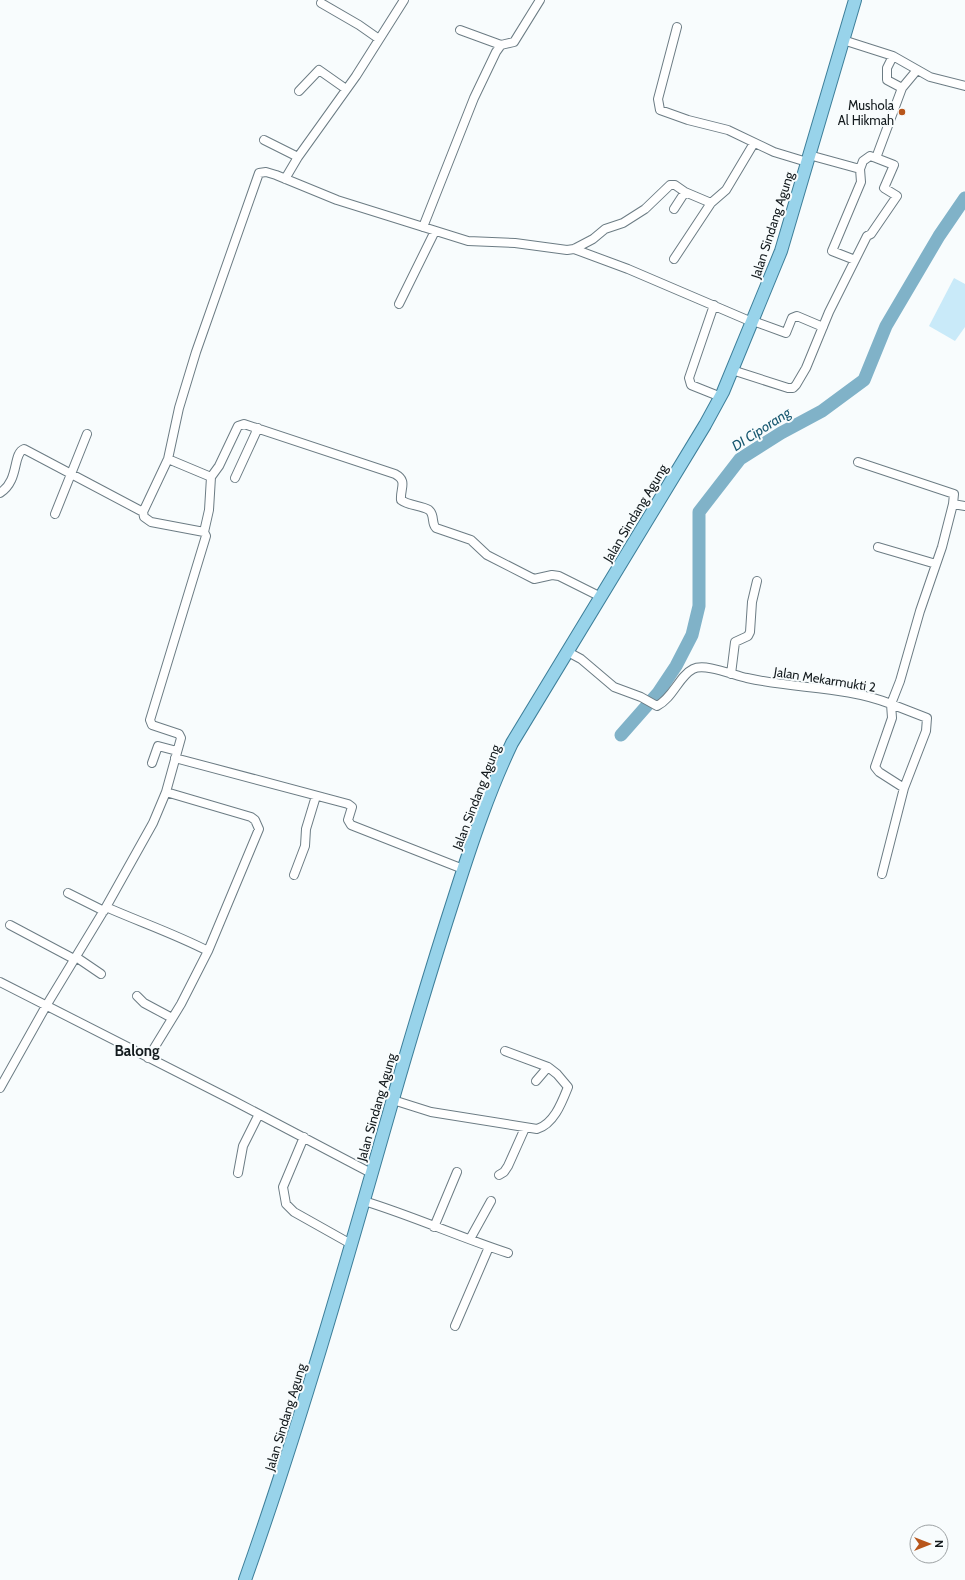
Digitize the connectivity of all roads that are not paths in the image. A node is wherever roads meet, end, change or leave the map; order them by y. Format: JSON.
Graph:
{"nodes":[{"id":1,"x":404,"y":0,"type":"edge"},
{"id":2,"x":540,"y":0,"type":"edge"},
{"id":3,"x":855,"y":0,"type":"edge"},
{"id":4,"x":321,"y":4,"type":"dead end"},
{"id":5,"x":677,"y":27,"type":"dead end"},
{"id":6,"x":460,"y":30,"type":"dead end"},
{"id":7,"x":379,"y":39,"type":"junction"},
{"id":8,"x":843,"y":40,"type":"junction"},
{"id":9,"x":501,"y":45,"type":"junction"},
{"id":10,"x":893,"y":56,"type":"junction"},
{"id":11,"x":917,"y":70,"type":"junction"},
{"id":12,"x":965,"y":86,"type":"edge"},
{"id":13,"x":902,"y":88,"type":"junction"},
{"id":14,"x":346,"y":89,"type":"junction"},
{"id":15,"x":299,"y":91,"type":"dead end"},
{"id":16,"x":264,"y":140,"type":"dead end"},
{"id":17,"x":754,"y":143,"type":"junction"},
{"id":18,"x":298,"y":157,"type":"junction"},
{"id":19,"x":808,"y":158,"type":"junction"},
{"id":20,"x":876,"y":158,"type":"junction"},
{"id":21,"x":860,"y":169,"type":"junction"},
{"id":22,"x":285,"y":179,"type":"junction"},
{"id":23,"x":685,"y":192,"type":"junction"},
{"id":24,"x":711,"y":203,"type":"junction"},
{"id":25,"x":674,"y":209,"type":"dead end"},
{"id":26,"x":423,"y":227,"type":"junction"},
{"id":27,"x":435,"y":231,"type":"junction"},
{"id":28,"x":574,"y":249,"type":"junction"},
{"id":29,"x":674,"y":259,"type":"dead end"},
{"id":30,"x":855,"y":260,"type":"junction"},
{"id":31,"x":399,"y":304,"type":"dead end"},
{"id":32,"x":714,"y":305,"type":"junction"},
{"id":33,"x":752,"y":322,"type":"junction"},
{"id":34,"x":824,"y":327,"type":"junction"},
{"id":35,"x":732,"y":370,"type":"junction"},
{"id":36,"x":720,"y":397,"type":"junction"},
{"id":37,"x":258,"y":428,"type":"junction"},
{"id":38,"x":87,"y":434,"type":"dead end"},
{"id":39,"x":168,"y":460,"type":"junction"},
{"id":40,"x":858,"y":462,"type":"dead end"},
{"id":41,"x":72,"y":474,"type":"junction"},
{"id":42,"x":211,"y":477,"type":"junction"},
{"id":43,"x":235,"y":478,"type":"dead end"},
{"id":44,"x":0,"y":493,"type":"edge"},
{"id":45,"x":953,"y":504,"type":"junction"},
{"id":46,"x":965,"y":506,"type":"edge"},
{"id":47,"x":143,"y":512,"type":"junction"},
{"id":48,"x":55,"y":514,"type":"dead end"},
{"id":49,"x":204,"y":532,"type":"junction"},
{"id":50,"x":878,"y":547,"type":"dead end"},
{"id":51,"x":936,"y":564,"type":"junction"},
{"id":52,"x":757,"y":581,"type":"dead end"},
{"id":53,"x":601,"y":597,"type":"junction"},
{"id":54,"x":568,"y":652,"type":"junction"},
{"id":55,"x":731,"y":674,"type":"junction"},
{"id":56,"x":891,"y":704,"type":"junction"},
{"id":57,"x":176,"y":754,"type":"junction"},
{"id":58,"x":152,"y":763,"type":"dead end"},
{"id":59,"x":904,"y":788,"type":"junction"},
{"id":60,"x":166,"y":792,"type":"junction"},
{"id":61,"x":316,"y":796,"type":"junction"},
{"id":62,"x":463,"y":869,"type":"junction"},
{"id":63,"x":882,"y":874,"type":"dead end"},
{"id":64,"x":294,"y":875,"type":"dead end"},
{"id":65,"x":68,"y":893,"type":"dead end"},
{"id":66,"x":105,"y":909,"type":"junction"},
{"id":67,"x":10,"y":925,"type":"dead end"},
{"id":68,"x":208,"y":951,"type":"junction"},
{"id":69,"x":75,"y":958,"type":"junction"},
{"id":70,"x":101,"y":974,"type":"dead end"},
{"id":71,"x":0,"y":983,"type":"edge"},
{"id":72,"x":137,"y":996,"type":"dead end"},
{"id":73,"x":46,"y":1006,"type":"junction"},
{"id":74,"x":172,"y":1018,"type":"junction"},
{"id":75,"x":505,"y":1051,"type":"dead end"},
{"id":76,"x":148,"y":1058,"type":"junction"},
{"id":77,"x":548,"y":1067,"type":"junction"},
{"id":78,"x":536,"y":1081,"type":"dead end"},
{"id":79,"x":0,"y":1088,"type":"edge"},
{"id":80,"x":393,"y":1100,"type":"junction"},
{"id":81,"x":259,"y":1114,"type":"junction"},
{"id":82,"x":526,"y":1128,"type":"junction"},
{"id":83,"x":304,"y":1138,"type":"junction"},
{"id":84,"x":457,"y":1172,"type":"dead end"},
{"id":85,"x":238,"y":1173,"type":"dead end"},
{"id":86,"x":371,"y":1173,"type":"junction"},
{"id":87,"x":498,"y":1175,"type":"dead end"},
{"id":88,"x":364,"y":1201,"type":"junction"},
{"id":89,"x":491,"y":1202,"type":"dead end"},
{"id":90,"x":434,"y":1227,"type":"junction"},
{"id":91,"x":470,"y":1239,"type":"junction"},
{"id":92,"x":351,"y":1244,"type":"junction"},
{"id":93,"x":489,"y":1247,"type":"junction"},
{"id":94,"x":508,"y":1253,"type":"dead end"},
{"id":95,"x":455,"y":1326,"type":"dead end"},
{"id":96,"x":245,"y":1580,"type":"edge"}],
"edges":[{"from":1,"to":7,"type":"street"},
{"from":2,"to":9,"type":"street"},
{"from":3,"to":8,"type":"main road","name":"Jalan Sindang Agung"},
{"from":4,"to":7,"type":"street"},
{"from":5,"to":17,"type":"street"},
{"from":6,"to":9,"type":"street"},
{"from":7,"to":14,"type":"street"},
{"from":8,"to":10,"type":"street"},
{"from":8,"to":19,"type":"main road","name":"Jalan Sindang Agung"},
{"from":9,"to":26,"type":"street"},
{"from":10,"to":11,"type":"street"},
{"from":10,"to":13,"type":"street"},
{"from":11,"to":12,"type":"street"},
{"from":11,"to":13,"type":"street"},
{"from":13,"to":20,"type":"street"},
{"from":14,"to":15,"type":"street"},
{"from":14,"to":18,"type":"street"},
{"from":16,"to":18,"type":"street"},
{"from":17,"to":19,"type":"street"},
{"from":17,"to":24,"type":"street"},
{"from":18,"to":22,"type":"street"},
{"from":19,"to":21,"type":"street"},
{"from":19,"to":33,"type":"main road","name":"Jalan Sindang Agung"},
{"from":20,"to":21,"type":"street"},
{"from":20,"to":30,"type":"street"},
{"from":21,"to":30,"type":"street"},
{"from":22,"to":26,"type":"street"},
{"from":22,"to":39,"type":"street"},
{"from":23,"to":24,"type":"street"},
{"from":23,"to":25,"type":"street"},
{"from":23,"to":28,"type":"street"},
{"from":24,"to":29,"type":"street"},
{"from":26,"to":27,"type":"street"},
{"from":27,"to":28,"type":"street"},
{"from":27,"to":31,"type":"street"},
{"from":28,"to":32,"type":"street"},
{"from":30,"to":34,"type":"street"},
{"from":32,"to":33,"type":"street"},
{"from":32,"to":36,"type":"street"},
{"from":33,"to":34,"type":"street"},
{"from":33,"to":35,"type":"main road","name":"Jalan Sindang Agung"},
{"from":34,"to":35,"type":"street"},
{"from":35,"to":36,"type":"main road","name":"Jalan Sindang Agung"},
{"from":36,"to":53,"type":"main road","name":"Jalan Sindang Agung"},
{"from":37,"to":42,"type":"street"},
{"from":37,"to":43,"type":"street"},
{"from":37,"to":53,"type":"street"},
{"from":38,"to":41,"type":"street"},
{"from":39,"to":42,"type":"street"},
{"from":39,"to":47,"type":"street"},
{"from":40,"to":45,"type":"street"},
{"from":41,"to":44,"type":"street"},
{"from":41,"to":47,"type":"street"},
{"from":41,"to":48,"type":"street"},
{"from":42,"to":49,"type":"street"},
{"from":45,"to":46,"type":"street"},
{"from":45,"to":51,"type":"street","name":"Jalan Mekarmukti 2"},
{"from":47,"to":49,"type":"street"},
{"from":49,"to":57,"type":"street"},
{"from":50,"to":51,"type":"street"},
{"from":51,"to":56,"type":"street","name":"Jalan Mekarmukti 2"},
{"from":52,"to":55,"type":"street"},
{"from":53,"to":54,"type":"main road","name":"Jalan Sindang Agung"},
{"from":54,"to":55,"type":"street","name":"Jalan Mekarmukti 2"},
{"from":54,"to":62,"type":"main road","name":"Jalan Sindang Agung"},
{"from":55,"to":56,"type":"street","name":"Jalan Mekarmukti 2"},
{"from":56,"to":59,"type":"street"},
{"from":56,"to":59,"type":"street"},
{"from":57,"to":58,"type":"street"},
{"from":57,"to":60,"type":"street"},
{"from":57,"to":61,"type":"street"},
{"from":59,"to":63,"type":"street"},
{"from":60,"to":66,"type":"street"},
{"from":60,"to":68,"type":"street"},
{"from":61,"to":62,"type":"street"},
{"from":61,"to":64,"type":"street"},
{"from":62,"to":80,"type":"main road","name":"Jalan Sindang Agung"},
{"from":65,"to":66,"type":"street"},
{"from":66,"to":68,"type":"street"},
{"from":66,"to":69,"type":"street"},
{"from":67,"to":69,"type":"street"},
{"from":68,"to":74,"type":"street"},
{"from":69,"to":70,"type":"street"},
{"from":69,"to":73,"type":"street"},
{"from":71,"to":73,"type":"street"},
{"from":72,"to":74,"type":"street"},
{"from":73,"to":76,"type":"street"},
{"from":73,"to":79,"type":"street"},
{"from":74,"to":76,"type":"street"},
{"from":75,"to":77,"type":"street"},
{"from":76,"to":81,"type":"street"},
{"from":77,"to":78,"type":"street"},
{"from":77,"to":82,"type":"street"},
{"from":80,"to":82,"type":"street"},
{"from":80,"to":86,"type":"main road","name":"Jalan Sindang Agung"},
{"from":81,"to":83,"type":"street"},
{"from":81,"to":85,"type":"street"},
{"from":82,"to":87,"type":"street"},
{"from":83,"to":86,"type":"street"},
{"from":83,"to":92,"type":"street"},
{"from":84,"to":90,"type":"street"},
{"from":86,"to":88,"type":"main road","name":"Jalan Sindang Agung"},
{"from":88,"to":90,"type":"street"},
{"from":88,"to":92,"type":"main road","name":"Jalan Sindang Agung"},
{"from":89,"to":91,"type":"street"},
{"from":90,"to":91,"type":"street"},
{"from":91,"to":93,"type":"street"},
{"from":92,"to":96,"type":"main road","name":"Jalan Sindang Agung"},
{"from":93,"to":94,"type":"street"},
{"from":93,"to":95,"type":"street"}]}
